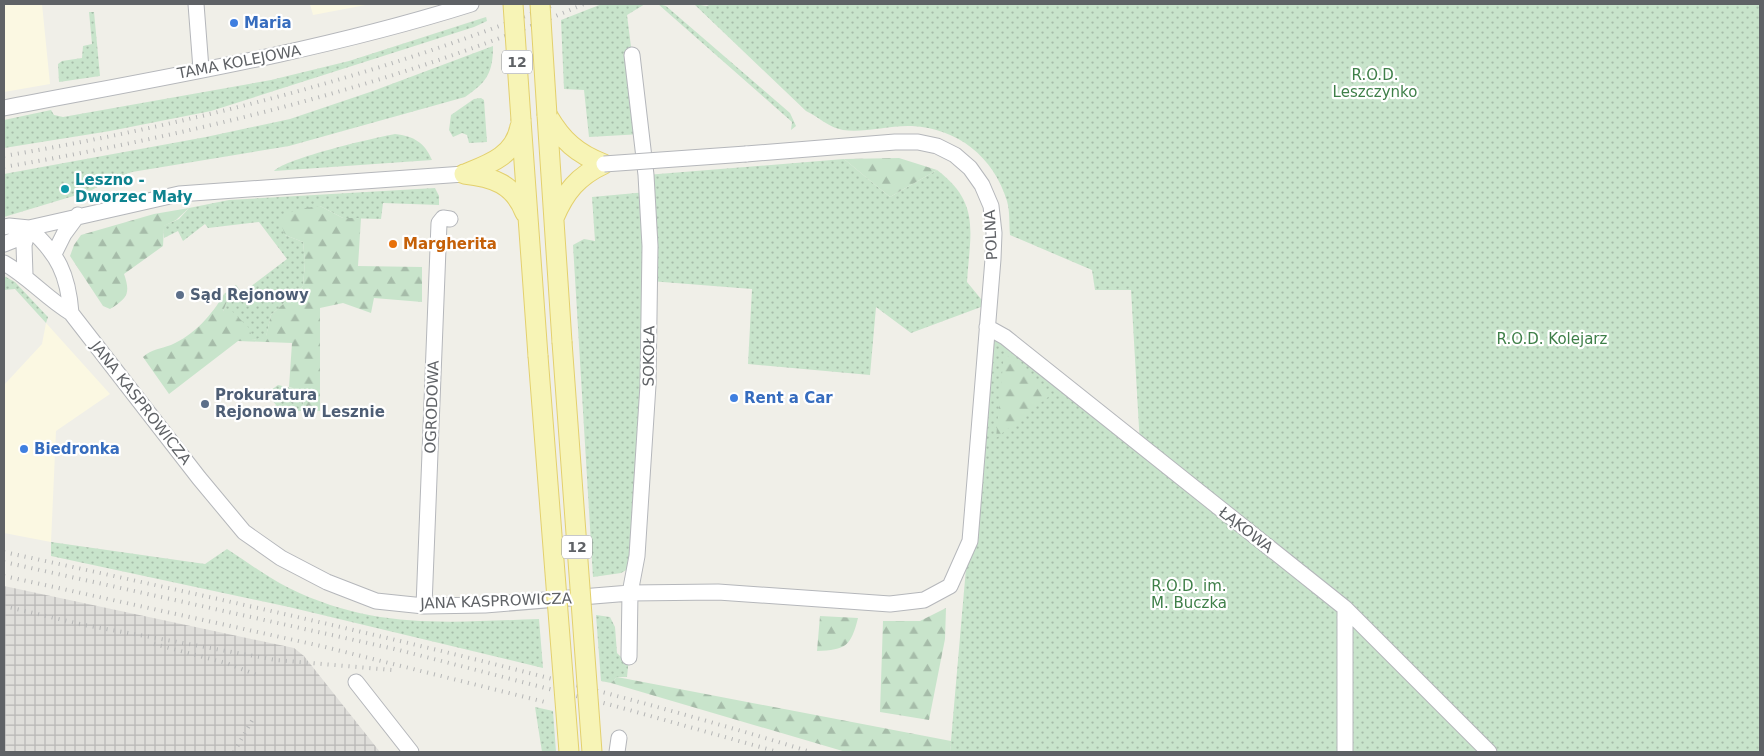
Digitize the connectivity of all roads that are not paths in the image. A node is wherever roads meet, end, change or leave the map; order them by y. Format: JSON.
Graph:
{"nodes":[{"id":1,"x":196,"y":4,"type":"edge"},
{"id":2,"x":471,"y":4,"type":"edge"},
{"id":3,"x":513,"y":4,"type":"edge"},
{"id":4,"x":540,"y":4,"type":"edge"},
{"id":5,"x":632,"y":55,"type":"dead end"},
{"id":6,"x":201,"y":70,"type":"junction"},
{"id":7,"x":4,"y":108,"type":"edge"},
{"id":8,"x":547,"y":115,"type":"junction"},
{"id":9,"x":521,"y":120,"type":"junction"},
{"id":10,"x":604,"y":164,"type":"junction"},
{"id":11,"x":464,"y":174,"type":"junction"},
{"id":12,"x":78,"y":215,"type":"junction"},
{"id":13,"x":450,"y":218,"type":"dead end"},
{"id":14,"x":554,"y":219,"type":"junction"},
{"id":15,"x":528,"y":221,"type":"junction"},
{"id":16,"x":4,"y":227,"type":"edge"},
{"id":17,"x":30,"y":228,"type":"junction"},
{"id":18,"x":4,"y":244,"type":"edge"},
{"id":19,"x":54,"y":254,"type":"junction"},
{"id":20,"x":4,"y":263,"type":"edge"},
{"id":21,"x":25,"y":275,"type":"junction"},
{"id":22,"x":71,"y":313,"type":"junction"},
{"id":23,"x":988,"y":327,"type":"junction"},
{"id":24,"x":950,"y":586,"type":"joint"},
{"id":25,"x":630,"y":593,"type":"junction"},
{"id":26,"x":424,"y":606,"type":"junction"},
{"id":27,"x":1345,"y":608,"type":"junction"},
{"id":28,"x":630,"y":657,"type":"dead end"},
{"id":29,"x":356,"y":682,"type":"dead end"},
{"id":30,"x":411,"y":752,"type":"edge"},
{"id":31,"x":569,"y":752,"type":"edge"},
{"id":32,"x":592,"y":752,"type":"edge"},
{"id":33,"x":1345,"y":752,"type":"edge"},
{"id":34,"x":1488,"y":752,"type":"edge"}],
"edges":[{"from":1,"to":6,"type":"street"},
{"from":2,"to":6,"type":"street","name":"TAMA KOLEJOWA"},
{"from":3,"to":9,"type":"main road","number":"12","bridge":true},
{"from":4,"to":8,"type":"main road","number":"12","bridge":true},
{"from":5,"to":25,"type":"street","name":"SOKOŁA"},
{"from":6,"to":7,"type":"street","name":"TAMA KOLEJOWA"},
{"from":8,"to":10,"type":"main road"},
{"from":8,"to":14,"type":"main road","number":"12"},
{"from":9,"to":11,"type":"main road"},
{"from":9,"to":15,"type":"main road","number":"12"},
{"from":10,"to":14,"type":"main road"},
{"from":10,"to":23,"type":"street","name":"POLNA","bridge":true},
{"from":11,"to":12,"type":"street"},
{"from":11,"to":15,"type":"main road"},
{"from":12,"to":17,"type":"street"},
{"from":12,"to":19,"type":"street"},
{"from":13,"to":26,"type":"street","name":"OGRODOWA"},
{"from":14,"to":32,"type":"main road","number":"12","bridge":true},
{"from":15,"to":31,"type":"main road","number":"12","bridge":true},
{"from":16,"to":17,"type":"street"},
{"from":17,"to":18,"type":"street"},
{"from":17,"to":19,"type":"street"},
{"from":17,"to":21,"type":"street"},
{"from":19,"to":22,"type":"street"},
{"from":20,"to":21,"type":"street","name":"JANA KASPROWICZA"},
{"from":21,"to":22,"type":"street","name":"JANA KASPROWICZA"},
{"from":22,"to":26,"type":"street","name":"JANA KASPROWICZA"},
{"from":23,"to":24,"type":"street","name":"POLNA"},
{"from":23,"to":27,"type":"street","name":"ŁĄKOWA"},
{"from":24,"to":25,"type":"street","name":"JANA KASPROWICZA"},
{"from":25,"to":26,"type":"street","name":"JANA KASPROWICZA"},
{"from":25,"to":28,"type":"street","name":"SOKOŁA"},
{"from":27,"to":33,"type":"street"},
{"from":27,"to":34,"type":"street","name":"ŁĄKOWA"},
{"from":29,"to":30,"type":"street"}]}
